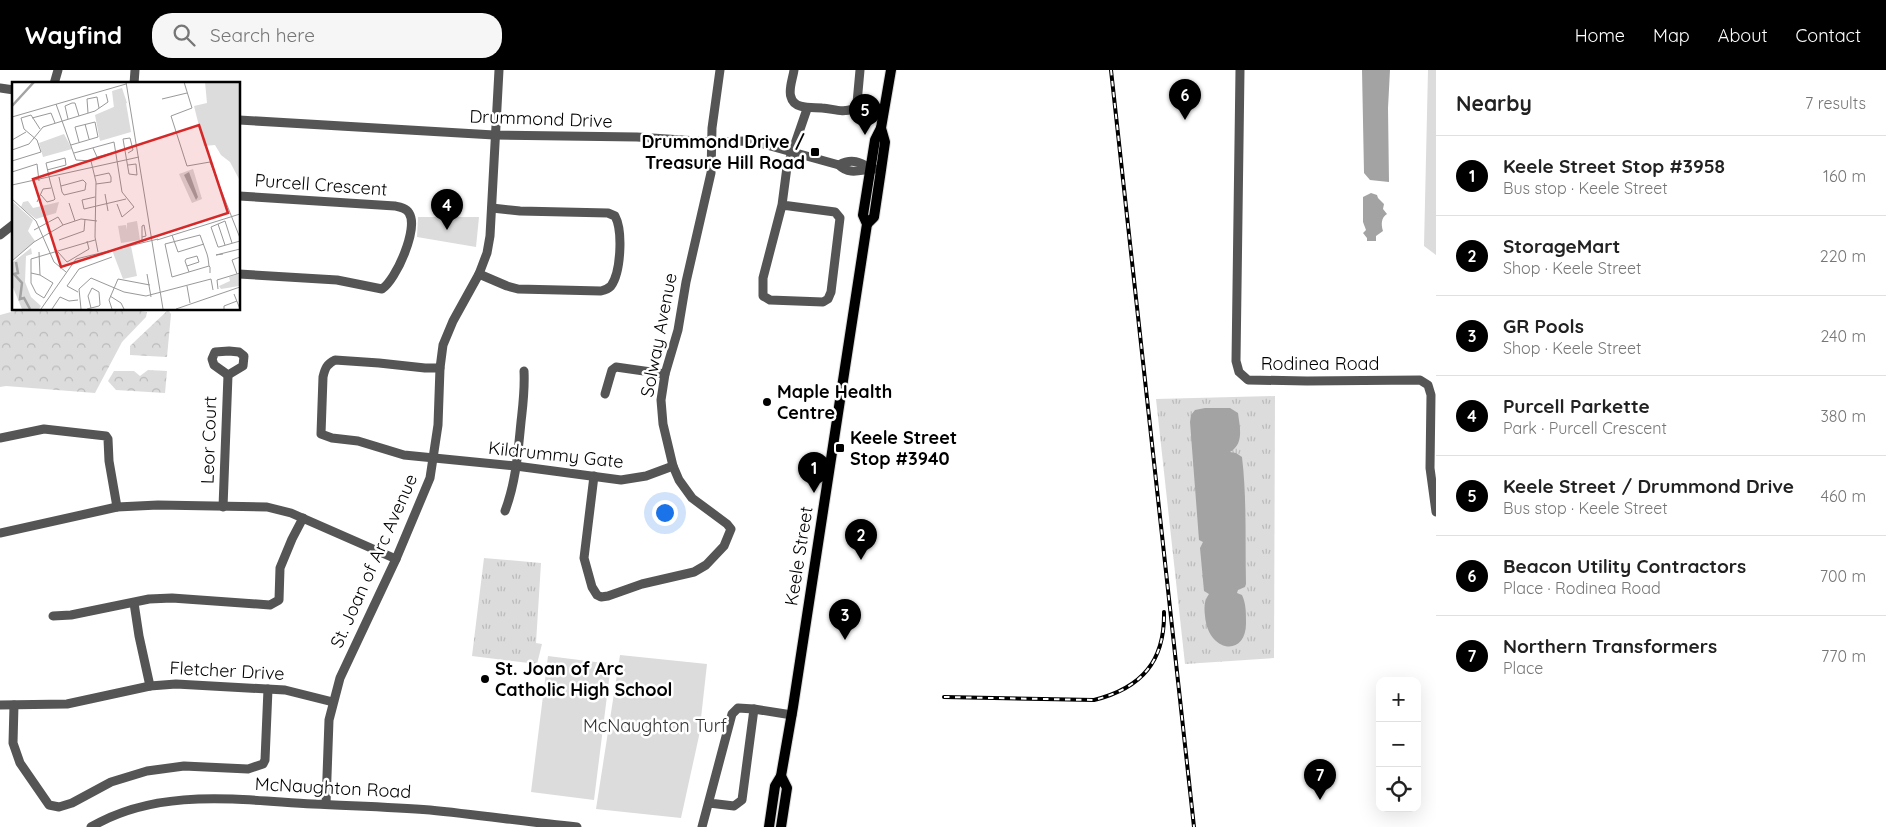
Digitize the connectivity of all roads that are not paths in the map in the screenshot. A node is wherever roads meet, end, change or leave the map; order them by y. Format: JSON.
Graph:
{"nodes":[{"id":1,"x":499,"y":70,"type":"edge"},
{"id":2,"x":720,"y":70,"type":"edge"},
{"id":3,"x":794,"y":70,"type":"edge"},
{"id":4,"x":860,"y":70,"type":"edge"},
{"id":5,"x":891,"y":70,"type":"edge"},
{"id":6,"x":1240,"y":70,"type":"edge"},
{"id":7,"x":807,"y":108,"type":"junction"},
{"id":8,"x":240,"y":120,"type":"edge"},
{"id":9,"x":494,"y":135,"type":"junction"},
{"id":10,"x":712,"y":142,"type":"junction"},
{"id":11,"x":793,"y":153,"type":"junction"},
{"id":12,"x":876,"y":169,"type":"junction"},
{"id":13,"x":240,"y":196,"type":"edge"},
{"id":14,"x":782,"y":205,"type":"junction"},
{"id":15,"x":492,"y":208,"type":"junction"},
{"id":16,"x":12,"y":226,"type":"edge"},
{"id":17,"x":0,"y":235,"type":"edge"},
{"id":18,"x":240,"y":274,"type":"edge"},
{"id":19,"x":479,"y":274,"type":"junction"},
{"id":20,"x":440,"y":368,"type":"junction"},
{"id":21,"x":524,"y":371,"type":"dead end"},
{"id":22,"x":665,"y":374,"type":"junction"},
{"id":23,"x":228,"y":375,"type":"dead end"},
{"id":24,"x":605,"y":394,"type":"dead end"},
{"id":25,"x":0,"y":438,"type":"edge"},
{"id":26,"x":434,"y":458,"type":"junction"},
{"id":27,"x":516,"y":466,"type":"junction"},
{"id":28,"x":673,"y":466,"type":"junction"},
{"id":29,"x":594,"y":476,"type":"junction"},
{"id":30,"x":223,"y":506,"type":"junction"},
{"id":31,"x":117,"y":507,"type":"junction"},
{"id":32,"x":505,"y":511,"type":"dead end"},
{"id":33,"x":1436,"y":512,"type":"edge"},
{"id":34,"x":303,"y":518,"type":"junction"},
{"id":35,"x":0,"y":533,"type":"edge"},
{"id":36,"x":396,"y":559,"type":"junction"},
{"id":37,"x":134,"y":603,"type":"junction"},
{"id":38,"x":53,"y":616,"type":"dead end"},
{"id":39,"x":150,"y":686,"type":"junction"},
{"id":40,"x":268,"y":689,"type":"junction"},
{"id":41,"x":333,"y":702,"type":"junction"},
{"id":42,"x":0,"y":705,"type":"edge"},
{"id":43,"x":14,"y":705,"type":"junction"},
{"id":44,"x":754,"y":709,"type":"junction"},
{"id":45,"x":792,"y":715,"type":"junction"},
{"id":46,"x":781,"y":776,"type":"junction"},
{"id":47,"x":709,"y":803,"type":"junction"},
{"id":48,"x":326,"y":804,"type":"junction"},
{"id":49,"x":91,"y":827,"type":"edge"},
{"id":50,"x":577,"y":827,"type":"edge"},
{"id":51,"x":702,"y":827,"type":"edge"},
{"id":52,"x":768,"y":827,"type":"edge"},
{"id":53,"x":781,"y":827,"type":"edge"}],
"edges":[{"from":1,"to":9,"type":"street","name":"St. Joan of Arc Avenue"},
{"from":2,"to":10,"type":"street","name":"Solway Avenue"},
{"from":3,"to":7,"type":"street"},
{"from":4,"to":7,"type":"street"},
{"from":5,"to":12,"type":"main road","name":"Keele Street"},
{"from":6,"to":33,"type":"street","name":"Rodinea Road"},
{"from":7,"to":11,"type":"street"},
{"from":8,"to":9,"type":"street","name":"Drummond Drive"},
{"from":9,"to":10,"type":"street","name":"Drummond Drive"},
{"from":9,"to":15,"type":"street","name":"St. Joan of Arc Avenue"},
{"from":10,"to":11,"type":"street","name":"Drummond Drive"},
{"from":10,"to":22,"type":"street","name":"Solway Avenue"},
{"from":11,"to":12,"type":"street","name":"Drummond Drive"},
{"from":11,"to":14,"type":"street"},
{"from":12,"to":45,"type":"main road","name":"Keele Street"},
{"from":13,"to":18,"type":"street","name":"Purcell Crescent"},
{"from":14,"to":14,"type":"street"},
{"from":15,"to":19,"type":"street","name":"St. Joan of Arc Avenue"},
{"from":15,"to":19,"type":"street"},
{"from":16,"to":17,"type":"street"},
{"from":19,"to":20,"type":"street","name":"St. Joan of Arc Avenue"},
{"from":20,"to":26,"type":"street","name":"St. Joan of Arc Avenue"},
{"from":20,"to":26,"type":"street","name":"Kildrummy Gate"},
{"from":21,"to":27,"type":"street"},
{"from":22,"to":24,"type":"street"},
{"from":22,"to":28,"type":"street","name":"Solway Avenue"},
{"from":23,"to":30,"type":"street","name":"Leor Court"},
{"from":25,"to":31,"type":"street"},
{"from":26,"to":27,"type":"street","name":"Kildrummy Gate"},
{"from":26,"to":36,"type":"street","name":"St. Joan of Arc Avenue"},
{"from":27,"to":29,"type":"street","name":"Kildrummy Gate"},
{"from":27,"to":32,"type":"street"},
{"from":28,"to":29,"type":"street","name":"Kildrummy Gate"},
{"from":28,"to":29,"type":"street","name":"Solway Avenue"},
{"from":30,"to":31,"type":"street"},
{"from":30,"to":34,"type":"street"},
{"from":31,"to":35,"type":"street"},
{"from":34,"to":36,"type":"street"},
{"from":34,"to":37,"type":"street"},
{"from":36,"to":41,"type":"street","name":"St. Joan of Arc Avenue"},
{"from":37,"to":38,"type":"street"},
{"from":37,"to":39,"type":"street"},
{"from":39,"to":40,"type":"street","name":"Fletcher Drive"},
{"from":39,"to":43,"type":"street","name":"Fletcher Drive"},
{"from":40,"to":41,"type":"street","name":"Fletcher Drive"},
{"from":40,"to":43,"type":"street"},
{"from":41,"to":48,"type":"street","name":"St. Joan of Arc Avenue"},
{"from":42,"to":43,"type":"street","name":"Fletcher Drive"},
{"from":44,"to":45,"type":"street"},
{"from":44,"to":47,"type":"street"},
{"from":44,"to":47,"type":"street"},
{"from":45,"to":46,"type":"main road","name":"Keele Street"},
{"from":46,"to":52,"type":"main road","name":"Keele Street"},
{"from":46,"to":53,"type":"main road","name":"Keele Street"},
{"from":47,"to":51,"type":"street"},
{"from":48,"to":49,"type":"street","name":"McNaughton Road"},
{"from":48,"to":50,"type":"street","name":"McNaughton Road"}]}
